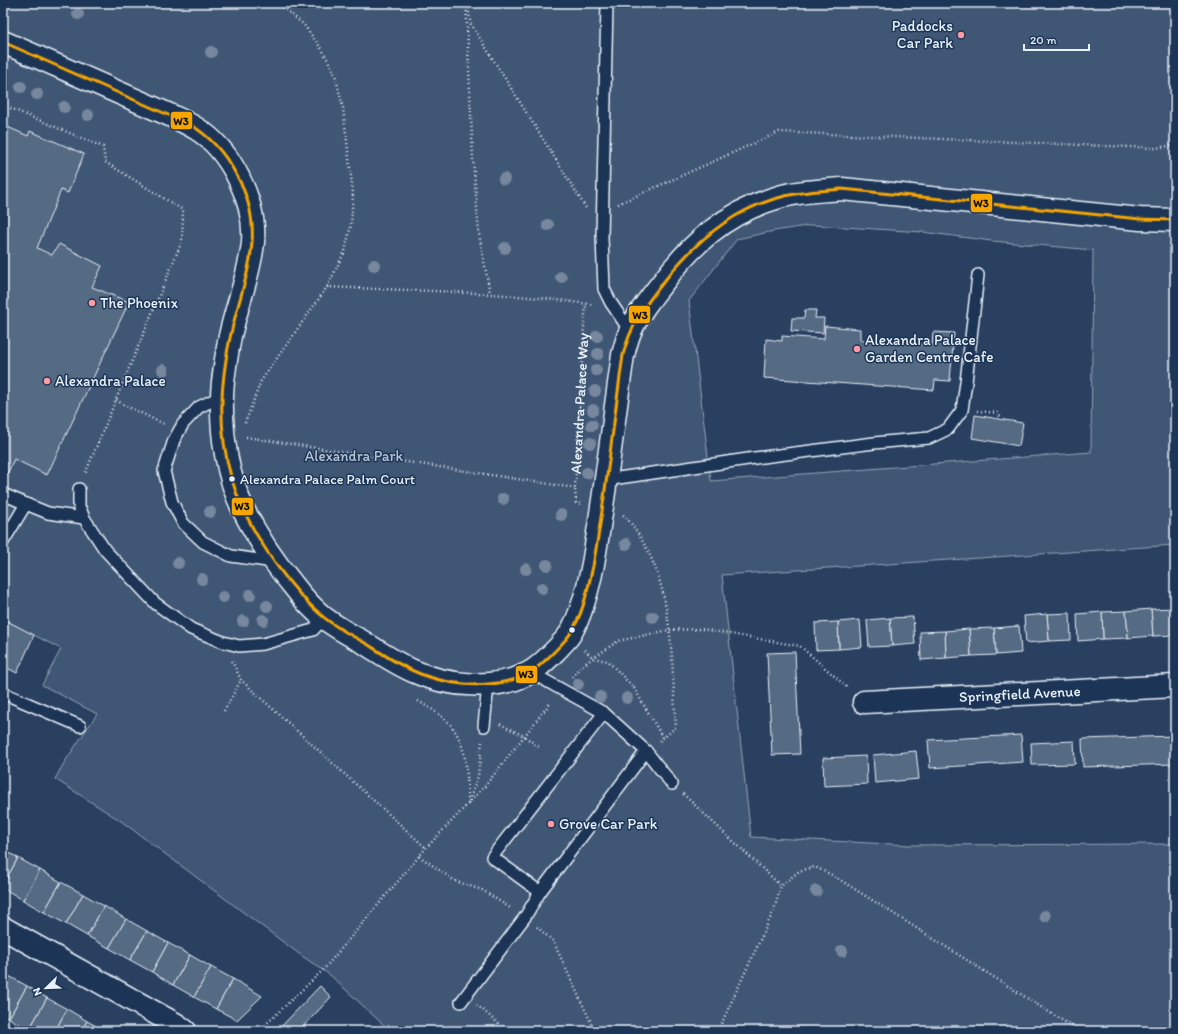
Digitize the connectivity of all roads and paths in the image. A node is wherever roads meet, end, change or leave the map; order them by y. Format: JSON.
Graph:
{"nodes":[{"id":1,"x":278,"y":3,"type":"edge"},
{"id":2,"x":466,"y":3,"type":"edge"},
{"id":3,"x":607,"y":3,"type":"edge"},
{"id":4,"x":3,"y":42,"type":"edge"},
{"id":5,"x":3,"y":105,"type":"edge"},
{"id":6,"x":1175,"y":145,"type":"edge"},
{"id":7,"x":603,"y":211,"type":"junction"},
{"id":8,"x":588,"y":213,"type":"dead end"},
{"id":9,"x":1175,"y":220,"type":"edge"},
{"id":10,"x":978,"y":275,"type":"dead end"},
{"id":11,"x":327,"y":288,"type":"junction"},
{"id":12,"x":490,"y":293,"type":"junction"},
{"id":13,"x":630,"y":331,"type":"junction"},
{"id":14,"x":222,"y":396,"type":"junction"},
{"id":15,"x":116,"y":400,"type":"junction"},
{"id":16,"x":962,"y":410,"type":"junction"},
{"id":17,"x":1001,"y":419,"type":"dead end"},
{"id":18,"x":156,"y":421,"type":"dead end"},
{"id":19,"x":232,"y":434,"type":"junction"},
{"id":20,"x":605,"y":480,"type":"junction"},
{"id":21,"x":79,"y":488,"type":"joint"},
{"id":22,"x":575,"y":488,"type":"junction"},
{"id":23,"x":3,"y":494,"type":"edge"},
{"id":24,"x":576,"y":503,"type":"dead end"},
{"id":25,"x":26,"y":504,"type":"junction"},
{"id":26,"x":618,"y":512,"type":"dead end"},
{"id":27,"x":84,"y":518,"type":"junction"},
{"id":28,"x":3,"y":542,"type":"edge"},
{"id":29,"x":274,"y":562,"type":"junction"},
{"id":30,"x":324,"y":618,"type":"junction"},
{"id":31,"x":669,"y":630,"type":"junction"},
{"id":32,"x":224,"y":642,"type":"junction"},
{"id":33,"x":594,"y":658,"type":"junction"},
{"id":34,"x":530,"y":672,"type":"junction"},
{"id":35,"x":241,"y":680,"type":"junction"},
{"id":36,"x":488,"y":684,"type":"junction"},
{"id":37,"x":1175,"y":686,"type":"edge"},
{"id":38,"x":560,"y":690,"type":"junction"},
{"id":39,"x":3,"y":693,"type":"edge"},
{"id":40,"x":418,"y":701,"type":"dead end"},
{"id":41,"x":864,"y":702,"type":"joint"},
{"id":42,"x":224,"y":711,"type":"dead end"},
{"id":43,"x":604,"y":713,"type":"junction"},
{"id":44,"x":498,"y":722,"type":"dead end"},
{"id":45,"x":80,"y":726,"type":"dead end"},
{"id":46,"x":484,"y":726,"type":"joint"},
{"id":47,"x":524,"y":736,"type":"junction"},
{"id":48,"x":663,"y":738,"type":"junction"},
{"id":49,"x":657,"y":743,"type":"dead end"},
{"id":50,"x":539,"y":747,"type":"dead end"},
{"id":51,"x":646,"y":751,"type":"junction"},
{"id":52,"x":672,"y":784,"type":"joint"},
{"id":53,"x":468,"y":804,"type":"junction"},
{"id":54,"x":426,"y":848,"type":"junction"},
{"id":55,"x":781,"y":886,"type":"junction"},
{"id":56,"x":540,"y":892,"type":"junction"},
{"id":57,"x":3,"y":928,"type":"edge"},
{"id":58,"x":464,"y":999,"type":"joint"},
{"id":59,"x":185,"y":1031,"type":"edge"},
{"id":60,"x":259,"y":1031,"type":"edge"},
{"id":61,"x":507,"y":1031,"type":"edge"},
{"id":62,"x":718,"y":1031,"type":"edge"},
{"id":63,"x":1079,"y":1031,"type":"edge"}],
"edges":[{"from":1,"to":11,"type":"path"},
{"from":2,"to":8,"type":"path"},
{"from":2,"to":12,"type":"path"},
{"from":3,"to":7,"type":"lane"},
{"from":4,"to":14,"type":"street","name":"Alexandra Palace Way"},
{"from":5,"to":15,"type":"path"},
{"from":6,"to":7,"type":"path"},
{"from":7,"to":13,"type":"lane"},
{"from":9,"to":13,"type":"street","name":"Alexandra Palace Way"},
{"from":10,"to":16,"type":"lane"},
{"from":11,"to":12,"type":"path"},
{"from":11,"to":19,"type":"path"},
{"from":12,"to":22,"type":"path","name":"Alexandra Palace Way"},
{"from":13,"to":20,"type":"street","name":"Alexandra Palace Way"},
{"from":14,"to":19,"type":"street","name":"Alexandra Palace Way"},
{"from":14,"to":29,"type":"lane"},
{"from":15,"to":18,"type":"path"},
{"from":15,"to":21,"type":"path"},
{"from":16,"to":17,"type":"path"},
{"from":16,"to":20,"type":"lane"},
{"from":19,"to":22,"type":"path"},
{"from":19,"to":29,"type":"street","name":"Alexandra Palace Way"},
{"from":20,"to":34,"type":"street","name":"Alexandra Palace Way"},
{"from":21,"to":27,"type":"lane"},
{"from":22,"to":24,"type":"path","name":"Alexandra Palace Way"},
{"from":23,"to":25,"type":"lane"},
{"from":25,"to":27,"type":"lane"},
{"from":25,"to":28,"type":"lane"},
{"from":26,"to":31,"type":"path"},
{"from":27,"to":32,"type":"lane"},
{"from":29,"to":30,"type":"street","name":"Alexandra Palace Way"},
{"from":30,"to":32,"type":"lane"},
{"from":30,"to":36,"type":"street","name":"Alexandra Palace Way"},
{"from":31,"to":33,"type":"path"},
{"from":31,"to":41,"type":"path"},
{"from":31,"to":48,"type":"path"},
{"from":32,"to":35,"type":"path"},
{"from":33,"to":38,"type":"path"},
{"from":33,"to":48,"type":"path"},
{"from":34,"to":36,"type":"street","name":"Alexandra Palace Way"},
{"from":34,"to":38,"type":"lane"},
{"from":35,"to":42,"type":"path"},
{"from":35,"to":54,"type":"path"},
{"from":36,"to":46,"type":"lane"},
{"from":37,"to":41,"type":"street","name":"Springfield Avenue"},
{"from":38,"to":43,"type":"lane"},
{"from":38,"to":47,"type":"path"},
{"from":39,"to":45,"type":"lane"},
{"from":40,"to":53,"type":"path"},
{"from":43,"to":51,"type":"lane"},
{"from":43,"to":56,"type":"lane"},
{"from":44,"to":47,"type":"path"},
{"from":46,"to":53,"type":"path"},
{"from":47,"to":50,"type":"path"},
{"from":47,"to":53,"type":"path"},
{"from":48,"to":49,"type":"path"},
{"from":51,"to":52,"type":"lane"},
{"from":51,"to":56,"type":"lane"},
{"from":52,"to":55,"type":"path"},
{"from":53,"to":54,"type":"path"},
{"from":54,"to":60,"type":"path"},
{"from":55,"to":62,"type":"path"},
{"from":55,"to":63,"type":"path"},
{"from":56,"to":58,"type":"lane"},
{"from":57,"to":59,"type":"street"},
{"from":58,"to":61,"type":"path"}]}
